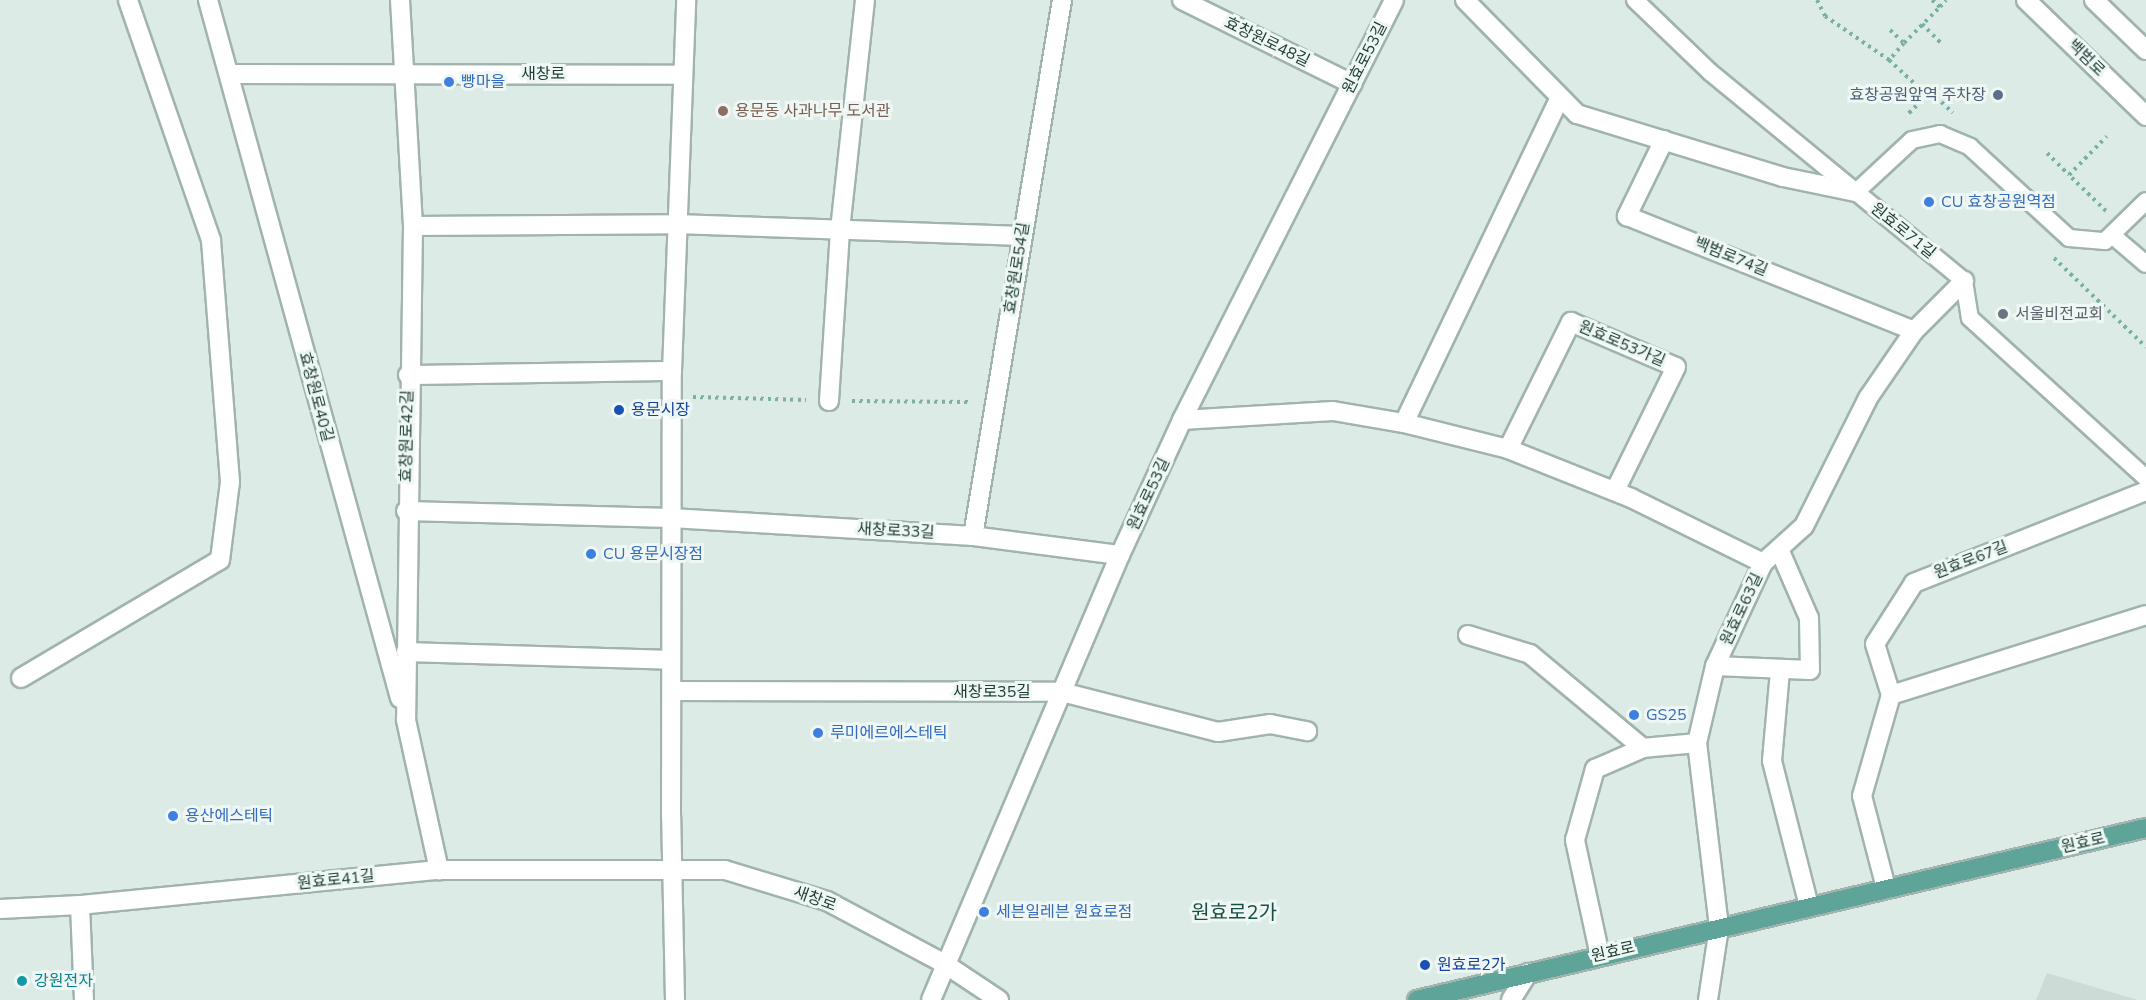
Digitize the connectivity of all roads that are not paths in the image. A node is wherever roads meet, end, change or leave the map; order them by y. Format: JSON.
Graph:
{"nodes":[{"id":1,"x":128,"y":0,"type":"edge"},
{"id":2,"x":208,"y":0,"type":"edge"},
{"id":3,"x":400,"y":0,"type":"edge"},
{"id":4,"x":686,"y":0,"type":"edge"},
{"id":5,"x":865,"y":0,"type":"edge"},
{"id":6,"x":1062,"y":0,"type":"edge"},
{"id":7,"x":1182,"y":0,"type":"edge"},
{"id":8,"x":1394,"y":0,"type":"edge"},
{"id":9,"x":1466,"y":0,"type":"edge"},
{"id":10,"x":1635,"y":0,"type":"edge"},
{"id":11,"x":2026,"y":0,"type":"edge"},
{"id":12,"x":2094,"y":0,"type":"edge"},
{"id":13,"x":2146,"y":50,"type":"edge"},
{"id":14,"x":404,"y":73,"type":"junction"},
{"id":15,"x":229,"y":74,"type":"junction"},
{"id":16,"x":683,"y":75,"type":"junction"},
{"id":17,"x":1352,"y":84,"type":"junction"},
{"id":18,"x":1560,"y":97,"type":"junction"},
{"id":19,"x":2146,"y":116,"type":"edge"},
{"id":20,"x":1664,"y":140,"type":"junction"},
{"id":21,"x":1856,"y":192,"type":"junction"},
{"id":22,"x":2146,"y":201,"type":"edge"},
{"id":23,"x":676,"y":224,"type":"junction"},
{"id":24,"x":413,"y":226,"type":"junction"},
{"id":25,"x":840,"y":230,"type":"junction"},
{"id":26,"x":1023,"y":236,"type":"junction"},
{"id":27,"x":2113,"y":236,"type":"junction"},
{"id":28,"x":2146,"y":264,"type":"edge"},
{"id":29,"x":1964,"y":281,"type":"junction"},
{"id":30,"x":1914,"y":331,"type":"junction"},
{"id":31,"x":672,"y":370,"type":"junction"},
{"id":32,"x":408,"y":375,"type":"junction"},
{"id":33,"x":829,"y":401,"type":"dead end"},
{"id":34,"x":1182,"y":420,"type":"junction"},
{"id":35,"x":1404,"y":423,"type":"junction"},
{"id":36,"x":1508,"y":449,"type":"junction"},
{"id":37,"x":2146,"y":478,"type":"edge"},
{"id":38,"x":1615,"y":491,"type":"junction"},
{"id":39,"x":2146,"y":491,"type":"edge"},
{"id":40,"x":406,"y":511,"type":"junction"},
{"id":41,"x":670,"y":518,"type":"junction"},
{"id":42,"x":973,"y":536,"type":"junction"},
{"id":43,"x":1779,"y":549,"type":"junction"},
{"id":44,"x":1120,"y":555,"type":"junction"},
{"id":45,"x":1763,"y":563,"type":"junction"},
{"id":46,"x":2146,"y":615,"type":"edge"},
{"id":47,"x":1468,"y":635,"type":"dead end"},
{"id":48,"x":406,"y":652,"type":"junction"},
{"id":49,"x":671,"y":660,"type":"junction"},
{"id":50,"x":1714,"y":666,"type":"junction"},
{"id":51,"x":1780,"y":671,"type":"junction"},
{"id":52,"x":21,"y":678,"type":"dead end"},
{"id":53,"x":672,"y":691,"type":"junction"},
{"id":54,"x":1062,"y":692,"type":"junction"},
{"id":55,"x":1892,"y":695,"type":"junction"},
{"id":56,"x":406,"y":720,"type":"junction"},
{"id":57,"x":1307,"y":731,"type":"dead end"},
{"id":58,"x":1696,"y":743,"type":"junction"},
{"id":59,"x":1643,"y":748,"type":"junction"},
{"id":60,"x":2146,"y":828,"type":"edge"},
{"id":61,"x":673,"y":868,"type":"junction"},
{"id":62,"x":439,"y":870,"type":"junction"},
{"id":63,"x":1886,"y":888,"type":"junction"},
{"id":64,"x":80,"y":905,"type":"junction"},
{"id":65,"x":1809,"y":906,"type":"junction"},
{"id":66,"x":0,"y":909,"type":"edge"},
{"id":67,"x":1719,"y":927,"type":"junction"},
{"id":68,"x":1600,"y":956,"type":"junction"},
{"id":69,"x":945,"y":964,"type":"junction"},
{"id":70,"x":1528,"y":973,"type":"junction"},
{"id":71,"x":84,"y":1000,"type":"edge"},
{"id":72,"x":675,"y":1000,"type":"edge"},
{"id":73,"x":931,"y":1000,"type":"edge"},
{"id":74,"x":999,"y":1000,"type":"edge"},
{"id":75,"x":1417,"y":1000,"type":"edge"},
{"id":76,"x":1511,"y":1000,"type":"edge"},
{"id":77,"x":1708,"y":1000,"type":"edge"}],
"edges":[{"from":1,"to":52,"type":"street"},
{"from":2,"to":15,"type":"street","name":"효창원로40길"},
{"from":3,"to":14,"type":"street","name":"효창원로42길"},
{"from":4,"to":16,"type":"street"},
{"from":5,"to":25,"type":"street"},
{"from":6,"to":26,"type":"street","name":"효창원로54길"},
{"from":7,"to":17,"type":"street","name":"효창원로48길"},
{"from":8,"to":17,"type":"street","name":"원효로53길"},
{"from":9,"to":18,"type":"street"},
{"from":10,"to":21,"type":"lane","name":"원효로71길"},
{"from":11,"to":19,"type":"street","name":"백범로"},
{"from":12,"to":13,"type":"street"},
{"from":14,"to":15,"type":"street"},
{"from":14,"to":16,"type":"street","name":"새창로"},
{"from":14,"to":24,"type":"street","name":"효창원로42길"},
{"from":15,"to":56,"type":"street","name":"효창원로40길"},
{"from":16,"to":23,"type":"street"},
{"from":17,"to":34,"type":"street","name":"원효로53길"},
{"from":18,"to":20,"type":"street"},
{"from":18,"to":35,"type":"street"},
{"from":20,"to":21,"type":"street"},
{"from":20,"to":30,"type":"street","name":"백범로74길"},
{"from":21,"to":27,"type":"lane"},
{"from":21,"to":29,"type":"lane","name":"원효로71길"},
{"from":22,"to":27,"type":"lane"},
{"from":23,"to":24,"type":"street"},
{"from":23,"to":25,"type":"street"},
{"from":23,"to":31,"type":"street"},
{"from":24,"to":32,"type":"street","name":"효창원로42길"},
{"from":25,"to":26,"type":"street"},
{"from":25,"to":33,"type":"street"},
{"from":26,"to":42,"type":"street","name":"효창원로54길"},
{"from":27,"to":28,"type":"lane"},
{"from":29,"to":30,"type":"street","name":"원효로63길"},
{"from":29,"to":37,"type":"lane"},
{"from":30,"to":43,"type":"street","name":"원효로63길"},
{"from":31,"to":32,"type":"street"},
{"from":31,"to":41,"type":"street"},
{"from":32,"to":40,"type":"street","name":"효창원로42길"},
{"from":34,"to":35,"type":"street"},
{"from":34,"to":44,"type":"street","name":"원효로53길"},
{"from":35,"to":36,"type":"street"},
{"from":36,"to":38,"type":"street"},
{"from":36,"to":38,"type":"street","name":"원효로53가길"},
{"from":38,"to":45,"type":"street"},
{"from":39,"to":55,"type":"street","name":"원효로67길"},
{"from":40,"to":41,"type":"street"},
{"from":40,"to":48,"type":"street","name":"효창원로42길"},
{"from":41,"to":42,"type":"street","name":"새창로33길"},
{"from":41,"to":49,"type":"street"},
{"from":42,"to":44,"type":"street","name":"새창로33길"},
{"from":43,"to":45,"type":"street","name":"원효로63길"},
{"from":43,"to":51,"type":"street"},
{"from":44,"to":54,"type":"street","name":"원효로53길"},
{"from":45,"to":50,"type":"street","name":"원효로63길"},
{"from":46,"to":55,"type":"street"},
{"from":47,"to":59,"type":"street"},
{"from":48,"to":49,"type":"street"},
{"from":48,"to":56,"type":"street","name":"효창원로42길"},
{"from":49,"to":53,"type":"street"},
{"from":50,"to":51,"type":"street"},
{"from":50,"to":58,"type":"street","name":"원효로63길"},
{"from":51,"to":65,"type":"street"},
{"from":53,"to":54,"type":"street","name":"새창로35길"},
{"from":53,"to":61,"type":"street"},
{"from":54,"to":57,"type":"street","name":"새창로35길"},
{"from":54,"to":69,"type":"street","name":"원효로53길"},
{"from":55,"to":63,"type":"street"},
{"from":56,"to":62,"type":"street","name":"효창원로42길"},
{"from":58,"to":59,"type":"street"},
{"from":58,"to":67,"type":"street","name":"원효로63길"},
{"from":59,"to":68,"type":"street"},
{"from":60,"to":63,"type":"main road","name":"원효로"},
{"from":61,"to":62,"type":"street","name":"원효로41길"},
{"from":61,"to":69,"type":"street","name":"새창로"},
{"from":61,"to":72,"type":"street"},
{"from":62,"to":64,"type":"street","name":"원효로41길"},
{"from":63,"to":65,"type":"main road","name":"원효로"},
{"from":64,"to":66,"type":"street","name":"원효로41길"},
{"from":64,"to":71,"type":"street"},
{"from":65,"to":67,"type":"main road","name":"원효로"},
{"from":67,"to":68,"type":"main road","name":"원효로"},
{"from":67,"to":77,"type":"street","name":"원효로63길"},
{"from":68,"to":70,"type":"main road","name":"원효로"},
{"from":69,"to":73,"type":"street","name":"원효로53길"},
{"from":69,"to":74,"type":"street"},
{"from":70,"to":75,"type":"main road","name":"원효로"},
{"from":70,"to":76,"type":"street"}]}
